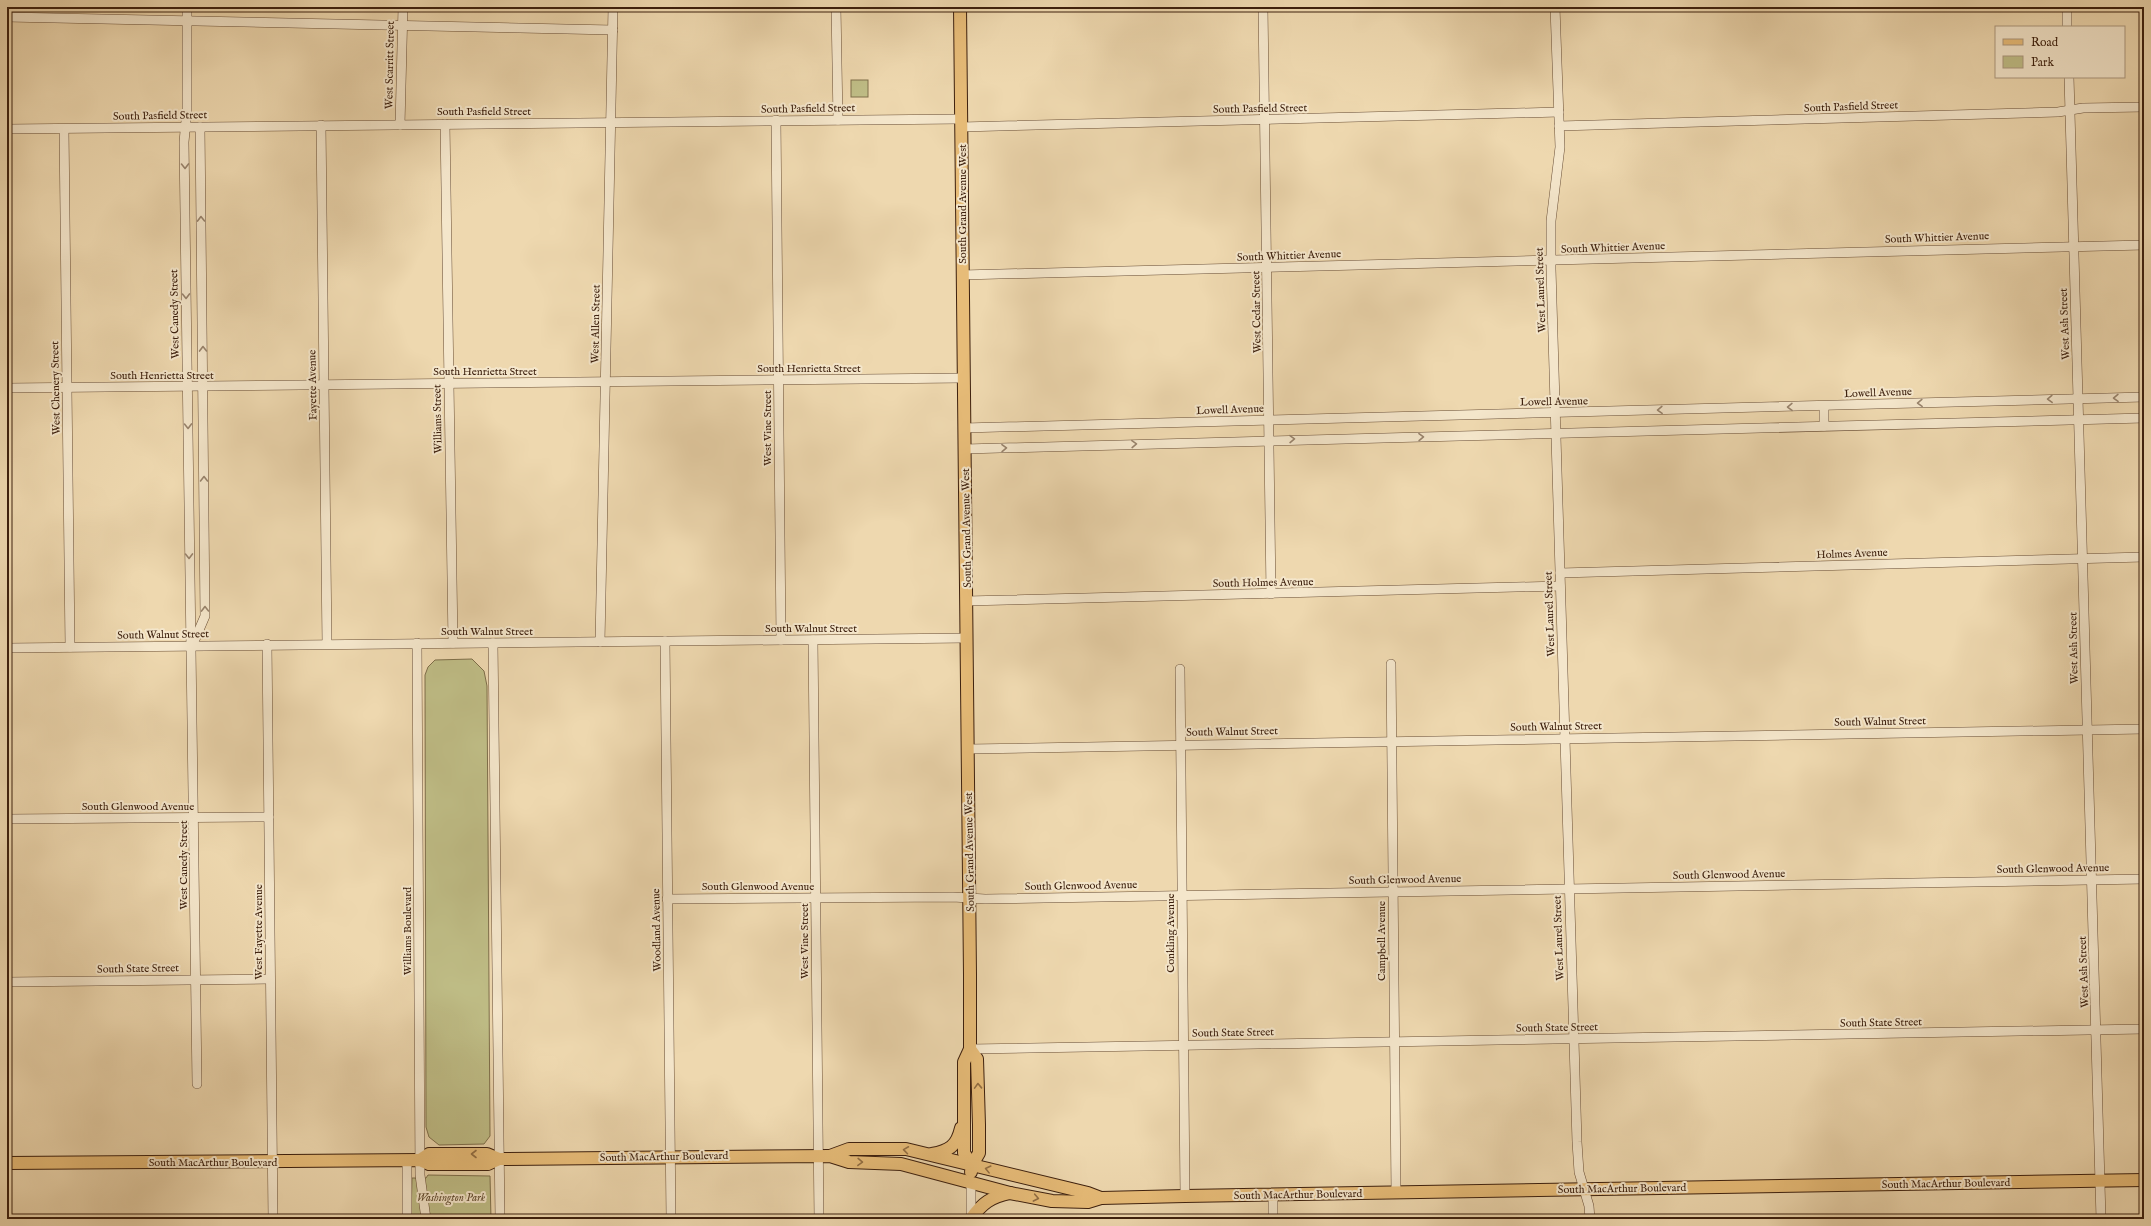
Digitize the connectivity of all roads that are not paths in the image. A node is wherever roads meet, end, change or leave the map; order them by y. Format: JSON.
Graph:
{"nodes":[{"id":1,"x":187,"y":7,"type":"edge"},
{"id":2,"x":403,"y":7,"type":"edge"},
{"id":3,"x":613,"y":7,"type":"edge"},
{"id":4,"x":836,"y":7,"type":"edge"},
{"id":5,"x":960,"y":7,"type":"edge"},
{"id":6,"x":1263,"y":7,"type":"edge"},
{"id":7,"x":1556,"y":7,"type":"edge"},
{"id":8,"x":2067,"y":7,"type":"edge"},
{"id":9,"x":7,"y":18,"type":"edge"},
{"id":10,"x":187,"y":22,"type":"junction"},
{"id":11,"x":402,"y":26,"type":"junction"},
{"id":12,"x":2068,"y":26,"type":"edge"},
{"id":13,"x":613,"y":30,"type":"junction"},
{"id":14,"x":2069,"y":78,"type":"edge"},
{"id":15,"x":2144,"y":107,"type":"edge"},
{"id":16,"x":2070,"y":110,"type":"junction"},
{"id":17,"x":1559,"y":112,"type":"junction"},
{"id":18,"x":776,"y":120,"type":"junction"},
{"id":19,"x":838,"y":120,"type":"junction"},
{"id":20,"x":1264,"y":120,"type":"junction"},
{"id":21,"x":611,"y":122,"type":"junction"},
{"id":22,"x":961,"y":123,"type":"junction"},
{"id":23,"x":445,"y":124,"type":"junction"},
{"id":24,"x":321,"y":125,"type":"junction"},
{"id":25,"x":400,"y":125,"type":"junction"},
{"id":26,"x":1559,"y":126,"type":"junction"},
{"id":27,"x":184,"y":127,"type":"junction"},
{"id":28,"x":200,"y":127,"type":"junction"},
{"id":29,"x":7,"y":129,"type":"edge"},
{"id":30,"x":64,"y":129,"type":"junction"},
{"id":31,"x":2144,"y":245,"type":"edge"},
{"id":32,"x":2074,"y":246,"type":"junction"},
{"id":33,"x":1551,"y":260,"type":"junction"},
{"id":34,"x":1267,"y":268,"type":"junction"},
{"id":35,"x":962,"y":275,"type":"junction"},
{"id":36,"x":964,"y":378,"type":"junction"},
{"id":37,"x":779,"y":380,"type":"junction"},
{"id":38,"x":606,"y":382,"type":"junction"},
{"id":39,"x":449,"y":383,"type":"junction"},
{"id":40,"x":324,"y":385,"type":"junction"},
{"id":41,"x":66,"y":387,"type":"junction"},
{"id":42,"x":187,"y":387,"type":"junction"},
{"id":43,"x":204,"y":387,"type":"junction"},
{"id":44,"x":7,"y":388,"type":"edge"},
{"id":45,"x":2078,"y":398,"type":"junction"},
{"id":46,"x":2144,"y":398,"type":"edge"},
{"id":47,"x":1824,"y":406,"type":"junction"},
{"id":48,"x":1556,"y":413,"type":"junction"},
{"id":49,"x":2144,"y":418,"type":"edge"},
{"id":50,"x":2079,"y":419,"type":"junction"},
{"id":51,"x":1269,"y":420,"type":"junction"},
{"id":52,"x":1824,"y":426,"type":"junction"},
{"id":53,"x":964,"y":428,"type":"junction"},
{"id":54,"x":1556,"y":434,"type":"junction"},
{"id":55,"x":1269,"y":440,"type":"junction"},
{"id":56,"x":965,"y":449,"type":"junction"},
{"id":57,"x":2144,"y":557,"type":"edge"},
{"id":58,"x":2083,"y":558,"type":"junction"},
{"id":59,"x":1560,"y":573,"type":"junction"},
{"id":60,"x":1560,"y":586,"type":"junction"},
{"id":61,"x":1271,"y":594,"type":"junction"},
{"id":62,"x":966,"y":601,"type":"junction"},
{"id":63,"x":967,"y":638,"type":"junction"},
{"id":64,"x":781,"y":640,"type":"junction"},
{"id":65,"x":813,"y":640,"type":"junction"},
{"id":66,"x":665,"y":641,"type":"junction"},
{"id":67,"x":600,"y":642,"type":"junction"},
{"id":68,"x":417,"y":643,"type":"junction"},
{"id":69,"x":453,"y":643,"type":"junction"},
{"id":70,"x":493,"y":643,"type":"junction"},
{"id":71,"x":267,"y":644,"type":"junction"},
{"id":72,"x":327,"y":644,"type":"junction"},
{"id":73,"x":192,"y":645,"type":"junction"},
{"id":74,"x":70,"y":647,"type":"junction"},
{"id":75,"x":7,"y":648,"type":"edge"},
{"id":76,"x":1391,"y":664,"type":"dead end"},
{"id":77,"x":1180,"y":669,"type":"dead end"},
{"id":78,"x":2144,"y":729,"type":"edge"},
{"id":79,"x":2087,"y":730,"type":"junction"},
{"id":80,"x":1565,"y":738,"type":"junction"},
{"id":81,"x":1392,"y":741,"type":"junction"},
{"id":82,"x":1180,"y":744,"type":"junction"},
{"id":83,"x":968,"y":749,"type":"junction"},
{"id":84,"x":269,"y":817,"type":"junction"},
{"id":85,"x":195,"y":818,"type":"junction"},
{"id":86,"x":7,"y":819,"type":"edge"},
{"id":87,"x":2144,"y":879,"type":"edge"},
{"id":88,"x":2092,"y":880,"type":"junction"},
{"id":89,"x":1569,"y":888,"type":"junction"},
{"id":90,"x":1393,"y":892,"type":"junction"},
{"id":91,"x":1182,"y":895,"type":"junction"},
{"id":92,"x":816,"y":898,"type":"junction"},
{"id":93,"x":969,"y":898,"type":"junction"},
{"id":94,"x":667,"y":899,"type":"junction"},
{"id":95,"x":270,"y":979,"type":"junction"},
{"id":96,"x":196,"y":980,"type":"junction"},
{"id":97,"x":7,"y":982,"type":"edge"},
{"id":98,"x":2144,"y":1029,"type":"edge"},
{"id":99,"x":2096,"y":1030,"type":"junction"},
{"id":100,"x":1574,"y":1039,"type":"junction"},
{"id":101,"x":1394,"y":1042,"type":"junction"},
{"id":102,"x":1183,"y":1045,"type":"junction"},
{"id":103,"x":970,"y":1049,"type":"junction"},
{"id":104,"x":197,"y":1084,"type":"dead end"},
{"id":105,"x":964,"y":1113,"type":"junction"},
{"id":106,"x":929,"y":1154,"type":"junction"},
{"id":107,"x":824,"y":1155,"type":"junction"},
{"id":108,"x":670,"y":1157,"type":"junction"},
{"id":109,"x":499,"y":1159,"type":"junction"},
{"id":110,"x":407,"y":1160,"type":"junction"},
{"id":111,"x":420,"y":1160,"type":"junction"},
{"id":112,"x":273,"y":1161,"type":"junction"},
{"id":113,"x":7,"y":1163,"type":"edge"},
{"id":114,"x":972,"y":1165,"type":"junction"},
{"id":115,"x":2100,"y":1180,"type":"junction"},
{"id":116,"x":2144,"y":1180,"type":"edge"},
{"id":117,"x":971,"y":1182,"type":"junction"},
{"id":118,"x":1583,"y":1189,"type":"junction"},
{"id":119,"x":1010,"y":1193,"type":"junction"},
{"id":120,"x":1396,"y":1193,"type":"junction"},
{"id":121,"x":1273,"y":1195,"type":"junction"},
{"id":122,"x":1185,"y":1196,"type":"junction"},
{"id":123,"x":1101,"y":1198,"type":"junction"},
{"id":124,"x":273,"y":1219,"type":"edge"},
{"id":125,"x":407,"y":1219,"type":"edge"},
{"id":126,"x":426,"y":1219,"type":"edge"},
{"id":127,"x":500,"y":1219,"type":"edge"},
{"id":128,"x":671,"y":1219,"type":"edge"},
{"id":129,"x":819,"y":1219,"type":"edge"},
{"id":130,"x":971,"y":1219,"type":"edge"},
{"id":131,"x":1273,"y":1219,"type":"edge"},
{"id":132,"x":1590,"y":1219,"type":"edge"},
{"id":133,"x":2101,"y":1219,"type":"edge"}],
"edges":[{"from":1,"to":10,"type":"street","name":"West Canedy Street"},
{"from":2,"to":11,"type":"street","name":"West Scarritt Street"},
{"from":3,"to":13,"type":"street","name":"West Allen Street"},
{"from":4,"to":19,"type":"street"},
{"from":5,"to":22,"type":"main road","name":"South Grand Avenue West"},
{"from":6,"to":20,"type":"street","name":"West Cedar Street"},
{"from":7,"to":17,"type":"street","name":"West Laurel Street"},
{"from":8,"to":12,"type":"street"},
{"from":9,"to":10,"type":"street"},
{"from":10,"to":11,"type":"street"},
{"from":10,"to":27,"type":"street","name":"West Canedy Street"},
{"from":11,"to":13,"type":"street"},
{"from":11,"to":25,"type":"street","name":"West Scarritt Street"},
{"from":13,"to":21,"type":"street","name":"West Allen Street"},
{"from":14,"to":16,"type":"street","name":"West Ash Street"},
{"from":15,"to":16,"type":"street","name":"South Pasfield Street"},
{"from":16,"to":26,"type":"street","name":"South Pasfield Street"},
{"from":16,"to":32,"type":"street","name":"West Ash Street"},
{"from":17,"to":20,"type":"street","name":"South Pasfield Street"},
{"from":17,"to":26,"type":"street","name":"West Laurel Street"},
{"from":18,"to":19,"type":"street","name":"South Pasfield Street"},
{"from":18,"to":21,"type":"street","name":"South Pasfield Street"},
{"from":18,"to":37,"type":"street","name":"West Vine Street"},
{"from":19,"to":22,"type":"street","name":"South Pasfield Street"},
{"from":20,"to":22,"type":"street","name":"South Pasfield Street"},
{"from":20,"to":34,"type":"street","name":"West Cedar Street"},
{"from":21,"to":23,"type":"street","name":"South Pasfield Street"},
{"from":21,"to":38,"type":"street","name":"West Allen Street"},
{"from":22,"to":35,"type":"main road","name":"South Grand Avenue West"},
{"from":23,"to":25,"type":"street","name":"South Pasfield Street"},
{"from":23,"to":39,"type":"street","name":"Williams Street"},
{"from":24,"to":25,"type":"street","name":"South Pasfield Street"},
{"from":24,"to":28,"type":"street","name":"South Pasfield Street"},
{"from":24,"to":40,"type":"street","name":"Fayette Avenue"},
{"from":26,"to":33,"type":"street","name":"West Laurel Street"},
{"from":27,"to":28,"type":"street","name":"South Pasfield Street"},
{"from":27,"to":30,"type":"street","name":"South Pasfield Street"},
{"from":27,"to":42,"type":"street","name":"West Canedy Street","one_way":true},
{"from":43,"to":28,"type":"street","name":"West Canedy Street","one_way":true},
{"from":29,"to":30,"type":"street","name":"South Pasfield Street"},
{"from":30,"to":41,"type":"street","name":"West Chenery Street"},
{"from":31,"to":32,"type":"street","name":"South Whittier Avenue"},
{"from":32,"to":33,"type":"street","name":"South Whittier Avenue"},
{"from":32,"to":45,"type":"street","name":"West Ash Street"},
{"from":33,"to":34,"type":"street","name":"South Whittier Avenue"},
{"from":33,"to":48,"type":"street","name":"West Laurel Street"},
{"from":34,"to":35,"type":"street","name":"South Whittier Avenue"},
{"from":34,"to":51,"type":"street","name":"West Cedar Street"},
{"from":35,"to":36,"type":"main road","name":"South Grand Avenue West"},
{"from":36,"to":37,"type":"street","name":"South Henrietta Street"},
{"from":36,"to":53,"type":"main road","name":"South Grand Avenue West"},
{"from":37,"to":38,"type":"street","name":"South Henrietta Street"},
{"from":37,"to":64,"type":"street","name":"West Vine Street"},
{"from":38,"to":39,"type":"street","name":"South Henrietta Street"},
{"from":38,"to":67,"type":"street","name":"West Allen Street"},
{"from":39,"to":40,"type":"street","name":"South Henrietta Street"},
{"from":39,"to":69,"type":"street","name":"Williams Street"},
{"from":40,"to":43,"type":"street","name":"South Henrietta Street"},
{"from":40,"to":72,"type":"street","name":"Fayette Avenue"},
{"from":41,"to":42,"type":"street","name":"South Henrietta Street"},
{"from":41,"to":44,"type":"street","name":"South Henrietta Street"},
{"from":41,"to":74,"type":"street","name":"West Chenery Street"},
{"from":42,"to":43,"type":"street","name":"South Henrietta Street"},
{"from":42,"to":73,"type":"street","name":"West Canedy Street","one_way":true},
{"from":73,"to":43,"type":"street","name":"West Canedy Street","one_way":true},
{"from":46,"to":45,"type":"street","name":"Lowell Avenue","one_way":true},
{"from":45,"to":47,"type":"street","name":"Lowell Avenue","one_way":true},
{"from":45,"to":50,"type":"street","name":"West Ash Street"},
{"from":47,"to":48,"type":"street","name":"Lowell Avenue","one_way":true},
{"from":47,"to":52,"type":"street"},
{"from":48,"to":51,"type":"street","name":"Lowell Avenue"},
{"from":48,"to":54,"type":"street","name":"West Laurel Street"},
{"from":49,"to":50,"type":"street"},
{"from":50,"to":52,"type":"street"},
{"from":50,"to":58,"type":"street","name":"West Ash Street"},
{"from":51,"to":53,"type":"street","name":"Lowell Avenue"},
{"from":51,"to":55,"type":"street","name":"West Cedar Street"},
{"from":52,"to":54,"type":"street"},
{"from":53,"to":56,"type":"main road","name":"South Grand Avenue West"},
{"from":55,"to":54,"type":"street","one_way":true},
{"from":54,"to":59,"type":"street","name":"West Laurel Street"},
{"from":56,"to":55,"type":"street","one_way":true},
{"from":55,"to":61,"type":"street","name":"West Cedar Street"},
{"from":56,"to":62,"type":"main road","name":"South Grand Avenue West"},
{"from":57,"to":58,"type":"street","name":"Holmes Avenue"},
{"from":58,"to":59,"type":"street","name":"Holmes Avenue"},
{"from":58,"to":79,"type":"street","name":"West Ash Street"},
{"from":59,"to":60,"type":"street","name":"West Laurel Street"},
{"from":60,"to":61,"type":"street","name":"South Holmes Avenue"},
{"from":60,"to":80,"type":"street","name":"West Laurel Street"},
{"from":61,"to":62,"type":"street","name":"South Holmes Avenue"},
{"from":62,"to":63,"type":"main road","name":"South Grand Avenue West"},
{"from":63,"to":65,"type":"street","name":"South Walnut Street"},
{"from":63,"to":83,"type":"main road","name":"South Grand Avenue West"},
{"from":64,"to":65,"type":"street","name":"South Walnut Street"},
{"from":64,"to":66,"type":"street","name":"South Walnut Street"},
{"from":65,"to":92,"type":"street","name":"West Vine Street"},
{"from":66,"to":67,"type":"street","name":"South Walnut Street"},
{"from":66,"to":94,"type":"street","name":"Woodland Avenue"},
{"from":67,"to":70,"type":"street","name":"South Walnut Street"},
{"from":68,"to":69,"type":"street","name":"South Walnut Street"},
{"from":68,"to":72,"type":"street","name":"South Walnut Street"},
{"from":68,"to":111,"type":"street","name":"Williams Boulevard"},
{"from":69,"to":70,"type":"street","name":"South Walnut Street"},
{"from":70,"to":109,"type":"street"},
{"from":71,"to":72,"type":"street","name":"South Walnut Street"},
{"from":71,"to":73,"type":"street","name":"South Walnut Street"},
{"from":71,"to":84,"type":"street","name":"West Fayette Avenue"},
{"from":73,"to":74,"type":"street","name":"South Walnut Street"},
{"from":73,"to":85,"type":"street","name":"West Canedy Street"},
{"from":74,"to":75,"type":"street","name":"South Walnut Street"},
{"from":76,"to":81,"type":"street","name":"Campbell Avenue"},
{"from":77,"to":82,"type":"street","name":"Conkling Avenue"},
{"from":78,"to":79,"type":"street","name":"South Walnut Street"},
{"from":79,"to":80,"type":"street","name":"South Walnut Street"},
{"from":79,"to":88,"type":"street","name":"West Ash Street"},
{"from":80,"to":81,"type":"street","name":"South Walnut Street"},
{"from":80,"to":89,"type":"street","name":"West Laurel Street"},
{"from":81,"to":82,"type":"street","name":"South Walnut Street"},
{"from":81,"to":90,"type":"street","name":"Campbell Avenue"},
{"from":82,"to":83,"type":"street","name":"South Walnut Street"},
{"from":82,"to":91,"type":"street","name":"Conkling Avenue"},
{"from":83,"to":93,"type":"main road","name":"South Grand Avenue West"},
{"from":84,"to":85,"type":"street","name":"South Glenwood Avenue"},
{"from":84,"to":95,"type":"street","name":"West Fayette Avenue"},
{"from":85,"to":86,"type":"street","name":"South Glenwood Avenue"},
{"from":85,"to":96,"type":"street","name":"West Canedy Street"},
{"from":87,"to":88,"type":"street","name":"South Glenwood Avenue"},
{"from":88,"to":89,"type":"street","name":"South Glenwood Avenue"},
{"from":88,"to":99,"type":"street","name":"West Ash Street"},
{"from":89,"to":90,"type":"street","name":"South Glenwood Avenue"},
{"from":89,"to":100,"type":"street","name":"West Laurel Street"},
{"from":90,"to":91,"type":"street","name":"South Glenwood Avenue"},
{"from":90,"to":101,"type":"street","name":"Campbell Avenue"},
{"from":91,"to":93,"type":"street","name":"South Glenwood Avenue"},
{"from":91,"to":102,"type":"street","name":"Conkling Avenue"},
{"from":92,"to":93,"type":"street","name":"South Glenwood Avenue"},
{"from":92,"to":94,"type":"street","name":"South Glenwood Avenue"},
{"from":92,"to":107,"type":"street","name":"West Vine Street"},
{"from":93,"to":103,"type":"main road","name":"South Grand Avenue West"},
{"from":94,"to":108,"type":"street","name":"Woodland Avenue"},
{"from":95,"to":96,"type":"street","name":"South State Street"},
{"from":95,"to":112,"type":"street","name":"West Fayette Avenue"},
{"from":96,"to":97,"type":"street","name":"South State Street"},
{"from":96,"to":104,"type":"street","name":"West Canedy Street"},
{"from":98,"to":99,"type":"street","name":"South State Street"},
{"from":99,"to":100,"type":"street","name":"South State Street"},
{"from":99,"to":115,"type":"street","name":"West Ash Street"},
{"from":100,"to":101,"type":"street","name":"South State Street"},
{"from":100,"to":118,"type":"street","name":"West Laurel Street"},
{"from":101,"to":102,"type":"street","name":"South State Street"},
{"from":101,"to":120,"type":"street","name":"Campbell Avenue"},
{"from":102,"to":103,"type":"street","name":"South State Street"},
{"from":102,"to":122,"type":"street","name":"Conkling Avenue"},
{"from":103,"to":105,"type":"main road","name":"South Grand Avenue West"},
{"from":114,"to":103,"type":"main road","name":"South Grand Avenue West","one_way":true},
{"from":105,"to":106,"type":"main road"},
{"from":105,"to":114,"type":"main road","name":"South Grand Avenue West"},
{"from":106,"to":107,"type":"main road","name":"South MacArthur Boulevard","one_way":true},
{"from":106,"to":114,"type":"main road","name":"South MacArthur Boulevard"},
{"from":107,"to":108,"type":"main road","name":"South MacArthur Boulevard"},
{"from":107,"to":117,"type":"main road","name":"South MacArthur Boulevard","one_way":true},
{"from":107,"to":129,"type":"street","name":"West Vine Street"},
{"from":108,"to":109,"type":"main road","name":"South MacArthur Boulevard"},
{"from":108,"to":128,"type":"street","name":"Woodland Avenue"},
{"from":109,"to":111,"type":"main road","name":"South MacArthur Boulevard"},
{"from":109,"to":127,"type":"street"},
{"from":110,"to":111,"type":"main road","name":"South MacArthur Boulevard"},
{"from":110,"to":112,"type":"main road","name":"South MacArthur Boulevard"},
{"from":110,"to":125,"type":"street"},
{"from":111,"to":126,"type":"street","name":"Williams Boulevard"},
{"from":112,"to":113,"type":"main road","name":"South MacArthur Boulevard"},
{"from":112,"to":124,"type":"street","name":"West Fayette Avenue"},
{"from":114,"to":117,"type":"main road","name":"South Grand Avenue West"},
{"from":123,"to":114,"type":"main road","name":"South MacArthur Boulevard","one_way":true},
{"from":115,"to":116,"type":"main road","name":"South MacArthur Boulevard"},
{"from":115,"to":118,"type":"main road","name":"South MacArthur Boulevard"},
{"from":115,"to":133,"type":"street","name":"West Ash Street"},
{"from":117,"to":119,"type":"main road","name":"South MacArthur Boulevard"},
{"from":117,"to":130,"type":"street","name":"South Grand Avenue West"},
{"from":118,"to":120,"type":"main road","name":"South MacArthur Boulevard"},
{"from":118,"to":132,"type":"street","name":"West Laurel Street"},
{"from":119,"to":123,"type":"main road","name":"South MacArthur Boulevard","one_way":true},
{"from":119,"to":130,"type":"main road"},
{"from":120,"to":121,"type":"main road","name":"South MacArthur Boulevard"},
{"from":121,"to":122,"type":"main road","name":"South MacArthur Boulevard"},
{"from":121,"to":131,"type":"street"},
{"from":122,"to":123,"type":"main road","name":"South MacArthur Boulevard"}]}
